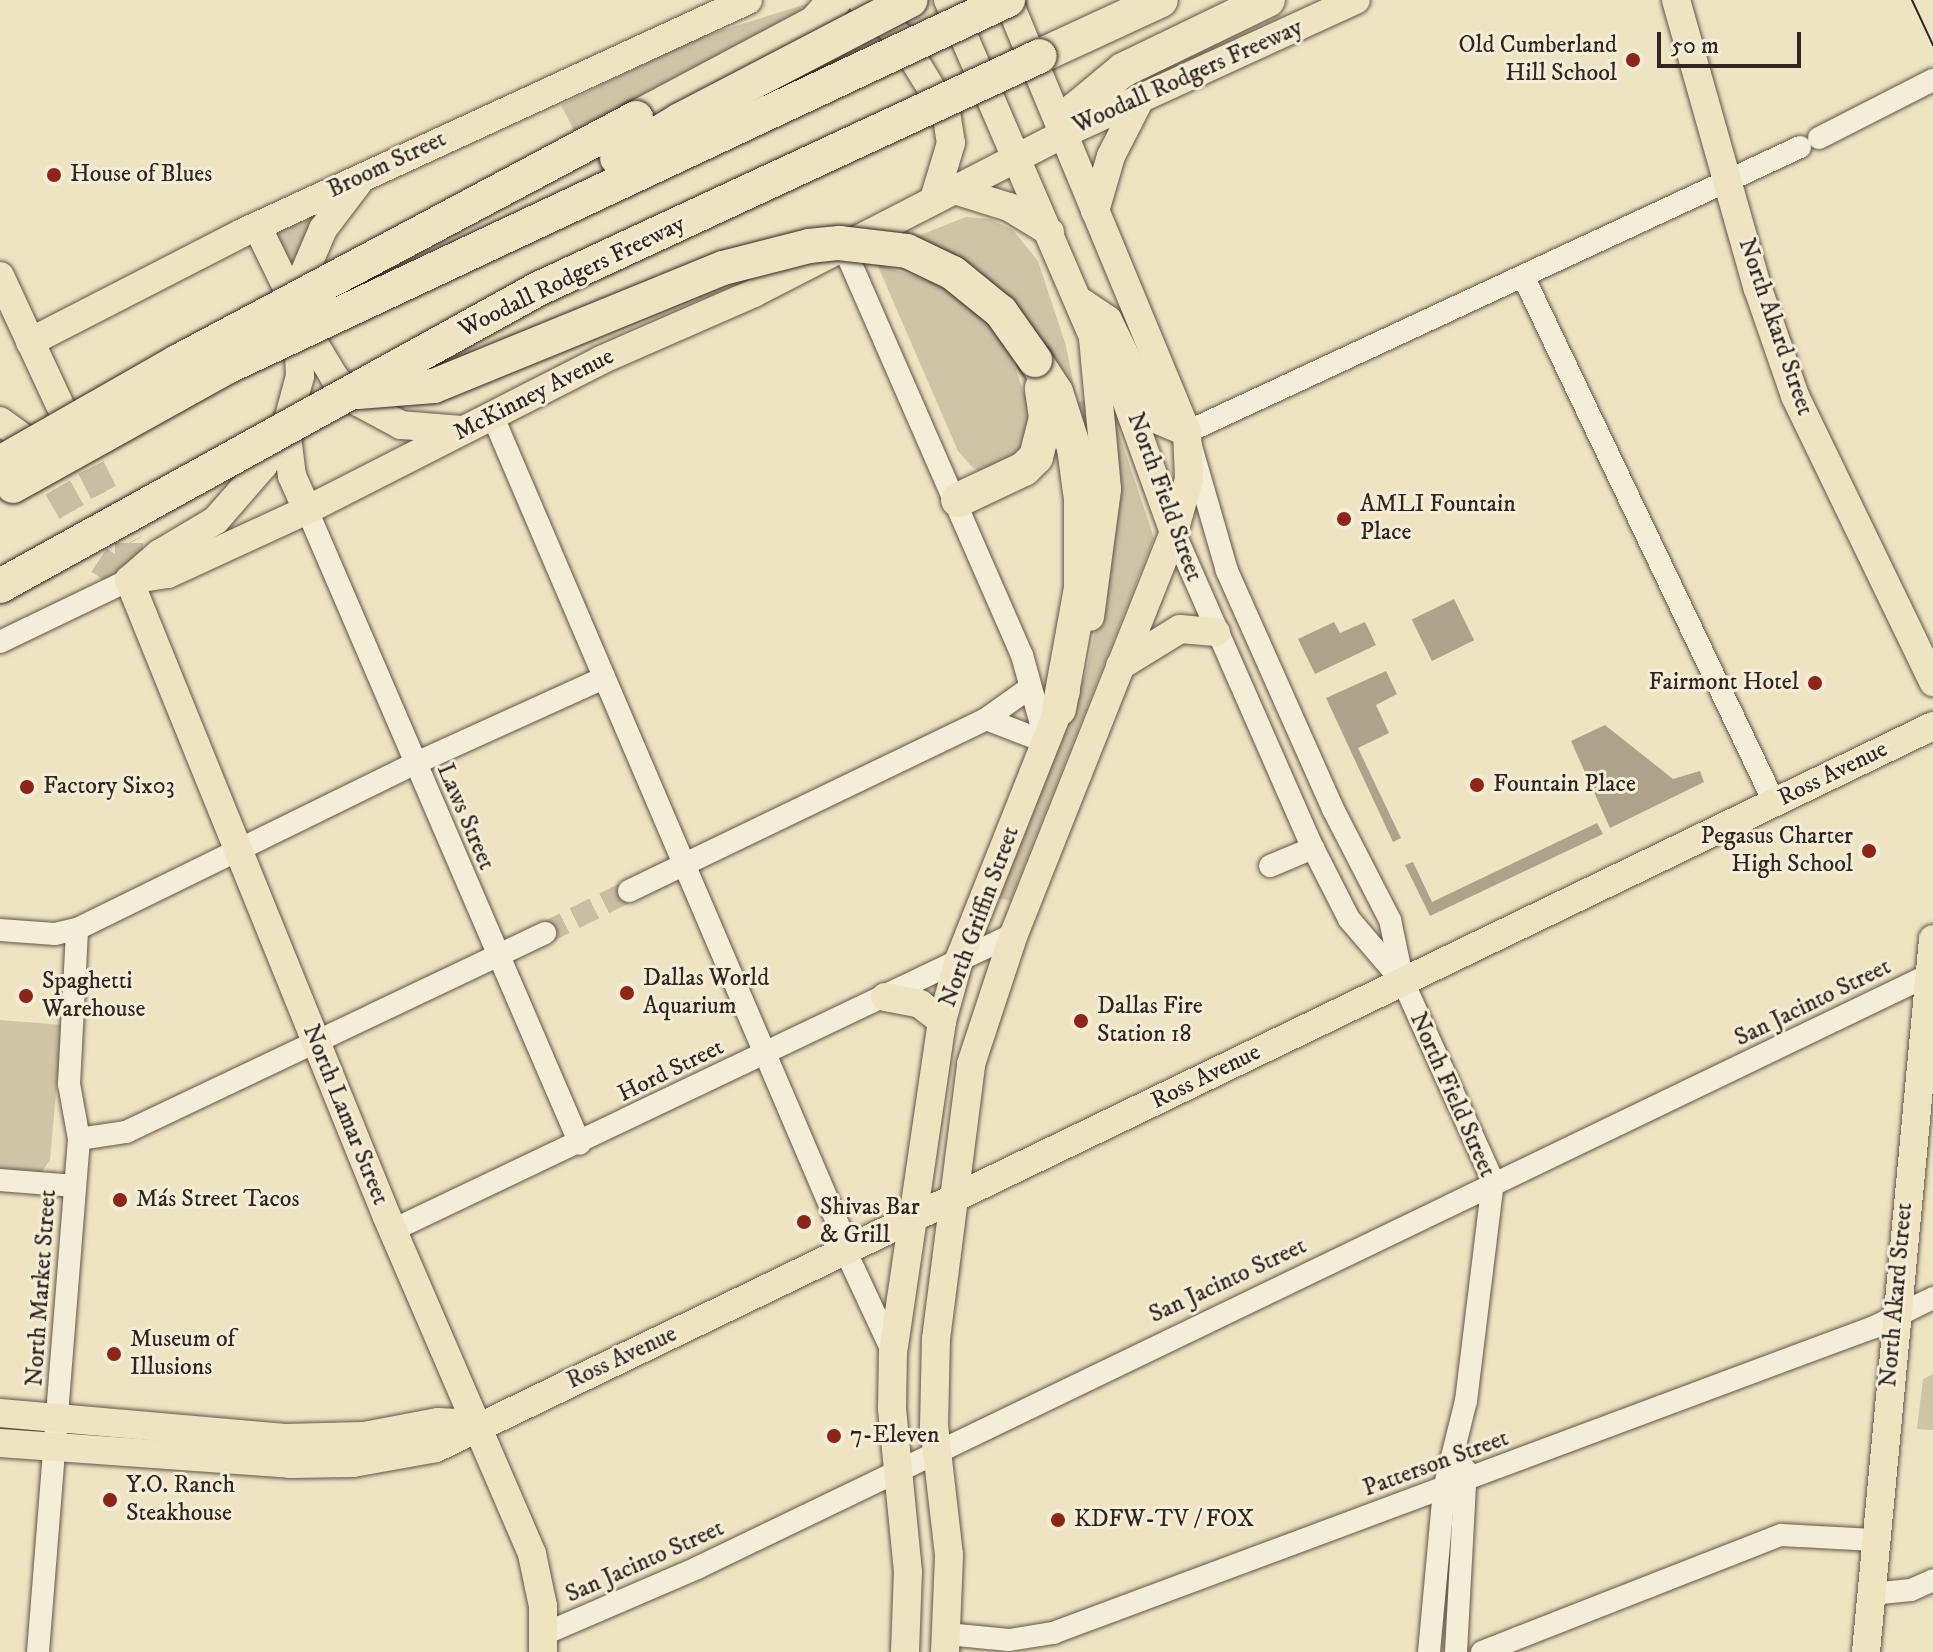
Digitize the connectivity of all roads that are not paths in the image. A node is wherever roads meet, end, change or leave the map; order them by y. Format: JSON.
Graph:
{"nodes":[{"id":1,"x":748,"y":0,"type":"edge"},
{"id":2,"x":835,"y":0,"type":"edge"},
{"id":3,"x":861,"y":0,"type":"edge"},
{"id":4,"x":911,"y":0,"type":"edge"},
{"id":5,"x":948,"y":0,"type":"edge"},
{"id":6,"x":1008,"y":0,"type":"edge"},
{"id":7,"x":1161,"y":0,"type":"edge"},
{"id":8,"x":1268,"y":0,"type":"edge"},
{"id":9,"x":1356,"y":0,"type":"edge"},
{"id":10,"x":1676,"y":0,"type":"edge"},
{"id":11,"x":1933,"y":80,"type":"edge"},
{"id":12,"x":1138,"y":103,"type":"junction"},
{"id":13,"x":1063,"y":134,"type":"junction"},
{"id":14,"x":1018,"y":156,"type":"junction"},
{"id":15,"x":363,"y":176,"type":"junction"},
{"id":16,"x":1727,"y":182,"type":"junction"},
{"id":17,"x":943,"y":192,"type":"junction"},
{"id":18,"x":589,"y":193,"type":"junction"},
{"id":19,"x":1095,"y":211,"type":"junction"},
{"id":20,"x":257,"y":226,"type":"junction"},
{"id":21,"x":1050,"y":232,"type":"junction"},
{"id":22,"x":844,"y":248,"type":"junction"},
{"id":23,"x":0,"y":276,"type":"edge"},
{"id":24,"x":1524,"y":278,"type":"junction"},
{"id":25,"x":1083,"y":303,"type":"junction"},
{"id":26,"x":297,"y":310,"type":"junction"},
{"id":27,"x":1093,"y":337,"type":"junction"},
{"id":28,"x":30,"y":342,"type":"junction"},
{"id":29,"x":1035,"y":360,"type":"junction"},
{"id":30,"x":345,"y":393,"type":"junction"},
{"id":31,"x":63,"y":412,"type":"tunnel mouth"},
{"id":32,"x":493,"y":417,"type":"junction"},
{"id":33,"x":0,"y":421,"type":"edge"},
{"id":34,"x":286,"y":428,"type":"junction"},
{"id":35,"x":463,"y":430,"type":"junction"},
{"id":36,"x":1187,"y":432,"type":"junction"},
{"id":37,"x":25,"y":439,"type":"tunnel mouth"},
{"id":38,"x":0,"y":463,"type":"edge"},
{"id":39,"x":0,"y":494,"type":"edge"},
{"id":40,"x":958,"y":500,"type":"junction"},
{"id":41,"x":307,"y":510,"type":"junction"},
{"id":42,"x":1174,"y":532,"type":"junction"},
{"id":43,"x":129,"y":580,"type":"junction"},
{"id":44,"x":0,"y":586,"type":"edge"},
{"id":45,"x":1216,"y":632,"type":"junction"},
{"id":46,"x":0,"y":642,"type":"edge"},
{"id":47,"x":1119,"y":666,"type":"junction"},
{"id":48,"x":604,"y":678,"type":"junction"},
{"id":49,"x":1933,"y":682,"type":"edge"},
{"id":50,"x":1028,"y":689,"type":"junction"},
{"id":51,"x":1285,"y":701,"type":"junction"},
{"id":52,"x":1059,"y":709,"type":"junction"},
{"id":53,"x":986,"y":719,"type":"junction"},
{"id":54,"x":1933,"y":726,"type":"edge"},
{"id":55,"x":1046,"y":742,"type":"junction"},
{"id":56,"x":414,"y":764,"type":"junction"},
{"id":57,"x":1774,"y":802,"type":"junction"},
{"id":58,"x":1313,"y":848,"type":"junction"},
{"id":59,"x":237,"y":850,"type":"junction"},
{"id":60,"x":684,"y":864,"type":"junction"},
{"id":61,"x":1270,"y":866,"type":"dead end"},
{"id":62,"x":629,"y":891,"type":"tunnel mouth"},
{"id":63,"x":77,"y":929,"type":"junction"},
{"id":64,"x":0,"y":930,"type":"edge"},
{"id":65,"x":545,"y":933,"type":"tunnel mouth"},
{"id":66,"x":1014,"y":934,"type":"junction"},
{"id":67,"x":1933,"y":939,"type":"edge"},
{"id":68,"x":496,"y":956,"type":"junction"},
{"id":69,"x":959,"y":960,"type":"junction"},
{"id":70,"x":1932,"y":973,"type":"edge"},
{"id":71,"x":1403,"y":982,"type":"junction"},
{"id":72,"x":885,"y":997,"type":"junction"},
{"id":73,"x":942,"y":1021,"type":"junction"},
{"id":74,"x":317,"y":1044,"type":"junction"},
{"id":75,"x":765,"y":1055,"type":"junction"},
{"id":76,"x":79,"y":1139,"type":"junction"},
{"id":77,"x":580,"y":1144,"type":"junction"},
{"id":78,"x":0,"y":1180,"type":"edge"},
{"id":79,"x":1493,"y":1181,"type":"junction"},
{"id":80,"x":75,"y":1186,"type":"junction"},
{"id":81,"x":952,"y":1199,"type":"junction"},
{"id":82,"x":912,"y":1218,"type":"junction"},
{"id":83,"x":393,"y":1230,"type":"junction"},
{"id":84,"x":848,"y":1251,"type":"junction"},
{"id":85,"x":1933,"y":1298,"type":"edge"},
{"id":86,"x":1896,"y":1317,"type":"junction"},
{"id":87,"x":893,"y":1353,"type":"junction"},
{"id":88,"x":1466,"y":1401,"type":"junction"},
{"id":89,"x":0,"y":1413,"type":"edge"},
{"id":90,"x":58,"y":1417,"type":"junction"},
{"id":91,"x":477,"y":1424,"type":"junction"},
{"id":92,"x":0,"y":1443,"type":"edge"},
{"id":93,"x":229,"y":1447,"type":"junction"},
{"id":94,"x":55,"y":1448,"type":"junction"},
{"id":95,"x":937,"y":1453,"type":"junction"},
{"id":96,"x":898,"y":1471,"type":"junction"},
{"id":97,"x":1466,"y":1481,"type":"junction"},
{"id":98,"x":1444,"y":1489,"type":"junction"},
{"id":99,"x":1874,"y":1540,"type":"junction"},
{"id":100,"x":1933,"y":1580,"type":"edge"},
{"id":101,"x":1871,"y":1594,"type":"junction"},
{"id":102,"x":544,"y":1643,"type":"edge"},
{"id":103,"x":946,"y":1643,"type":"edge"},
{"id":104,"x":38,"y":1652,"type":"edge"},
{"id":105,"x":905,"y":1652,"type":"edge"},
{"id":106,"x":1429,"y":1652,"type":"edge"},
{"id":107,"x":1456,"y":1652,"type":"edge"},
{"id":108,"x":1482,"y":1652,"type":"edge"},
{"id":109,"x":1866,"y":1652,"type":"edge"}],
"edges":[{"from":1,"to":15,"type":"main road","name":"Broom Street"},
{"from":2,"to":38,"type":"highway","bridge":true},
{"from":3,"to":17,"type":"main road"},
{"from":4,"to":18,"type":"highway","bridge":true},
{"from":5,"to":14,"type":"main road","name":"North Field Street"},
{"from":6,"to":13,"type":"main road","name":"North Field Street"},
{"from":6,"to":18,"type":"highway","bridge":true},
{"from":7,"to":30,"type":"highway","name":"Woodall Rodgers Freeway","bridge":true},
{"from":8,"to":13,"type":"highway"},
{"from":9,"to":12,"type":"main road","name":"Woodall Rodgers Freeway"},
{"from":10,"to":16,"type":"main road","name":"North Akard Street"},
{"from":11,"to":16,"type":"street"},
{"from":12,"to":13,"type":"main road","name":"Woodall Rodgers Freeway"},
{"from":12,"to":19,"type":"main road"},
{"from":13,"to":14,"type":"main road","name":"McKinney Avenue"},
{"from":13,"to":19,"type":"main road","name":"North Field Street"},
{"from":14,"to":17,"type":"main road","name":"McKinney Avenue"},
{"from":14,"to":21,"type":"main road","name":"North Field Street"},
{"from":15,"to":20,"type":"main road","name":"Broom Street"},
{"from":15,"to":26,"type":"main road"},
{"from":16,"to":24,"type":"street"},
{"from":16,"to":49,"type":"main road","name":"North Akard Street"},
{"from":17,"to":21,"type":"main road"},
{"from":17,"to":22,"type":"main road","name":"McKinney Avenue"},
{"from":18,"to":39,"type":"highway","bridge":true},
{"from":19,"to":36,"type":"main road","name":"North Field Street"},
{"from":20,"to":26,"type":"main road"},
{"from":20,"to":28,"type":"main road","name":"Broom Street"},
{"from":21,"to":25,"type":"main road","name":"North Field Street"},
{"from":22,"to":32,"type":"main road","name":"McKinney Avenue"},
{"from":22,"to":40,"type":"street"},
{"from":23,"to":28,"type":"main road"},
{"from":24,"to":36,"type":"street"},
{"from":24,"to":57,"type":"street"},
{"from":25,"to":27,"type":"main road","name":"North Field Street"},
{"from":25,"to":36,"type":"main road"},
{"from":26,"to":34,"type":"main road"},
{"from":26,"to":35,"type":"main road"},
{"from":27,"to":42,"type":"main road","name":"North Field Street"},
{"from":27,"to":52,"type":"main road","name":"North Griffin Street"},
{"from":28,"to":31,"type":"main road"},
{"from":29,"to":30,"type":"highway","bridge":true},
{"from":29,"to":40,"type":"highway"},
{"from":29,"to":52,"type":"highway"},
{"from":30,"to":44,"type":"highway","name":"Woodall Rodgers Freeway","bridge":true},
{"from":32,"to":35,"type":"main road","name":"McKinney Avenue"},
{"from":32,"to":48,"type":"street"},
{"from":33,"to":37,"type":"main road"},
{"from":34,"to":41,"type":"main road"},
{"from":34,"to":43,"type":"main road"},
{"from":35,"to":41,"type":"main road","name":"McKinney Avenue"},
{"from":36,"to":42,"type":"main road","name":"North Griffin Street"},
{"from":36,"to":51,"type":"street","name":"North Field Street"},
{"from":40,"to":50,"type":"street"},
{"from":41,"to":43,"type":"main road","name":"McKinney Avenue"},
{"from":41,"to":56,"type":"street","name":"Laws Street"},
{"from":42,"to":45,"type":"street","name":"North Field Street"},
{"from":42,"to":47,"type":"main road","name":"North Griffin Street"},
{"from":43,"to":46,"type":"street","name":"McKinney Avenue"},
{"from":43,"to":59,"type":"main road","name":"North Lamar Street"},
{"from":45,"to":47,"type":"main road"},
{"from":45,"to":51,"type":"street"},
{"from":45,"to":58,"type":"street","name":"North Field Street"},
{"from":47,"to":66,"type":"main road","name":"North Griffin Street"},
{"from":48,"to":56,"type":"street"},
{"from":48,"to":60,"type":"street"},
{"from":50,"to":53,"type":"street"},
{"from":50,"to":55,"type":"street"},
{"from":51,"to":71,"type":"street","name":"North Field Street"},
{"from":52,"to":55,"type":"main road","name":"North Griffin Street"},
{"from":53,"to":55,"type":"street"},
{"from":53,"to":60,"type":"street"},
{"from":54,"to":57,"type":"main road","name":"Ross Avenue"},
{"from":55,"to":69,"type":"main road","name":"North Griffin Street"},
{"from":56,"to":59,"type":"street"},
{"from":56,"to":68,"type":"street","name":"Laws Street"},
{"from":57,"to":71,"type":"main road","name":"Ross Avenue"},
{"from":58,"to":61,"type":"street"},
{"from":58,"to":71,"type":"street","name":"North Field Street"},
{"from":59,"to":63,"type":"street"},
{"from":59,"to":74,"type":"main road","name":"North Lamar Street"},
{"from":60,"to":62,"type":"street"},
{"from":60,"to":75,"type":"street"},
{"from":63,"to":64,"type":"street"},
{"from":63,"to":76,"type":"street","name":"North Market Street"},
{"from":65,"to":68,"type":"street"},
{"from":66,"to":69,"type":"street","name":"Hord Street"},
{"from":66,"to":81,"type":"main road","name":"North Griffin Street"},
{"from":67,"to":70,"type":"main road","name":"North Akard Street"},
{"from":68,"to":74,"type":"street"},
{"from":68,"to":77,"type":"street","name":"Laws Street"},
{"from":69,"to":72,"type":"street","name":"Hord Street"},
{"from":69,"to":73,"type":"main road","name":"North Griffin Street"},
{"from":70,"to":79,"type":"street","name":"San Jacinto Street"},
{"from":70,"to":86,"type":"main road","name":"North Akard Street"},
{"from":71,"to":79,"type":"street","name":"North Field Street"},
{"from":71,"to":81,"type":"main road","name":"Ross Avenue"},
{"from":72,"to":73,"type":"main road"},
{"from":72,"to":75,"type":"street","name":"Hord Street"},
{"from":73,"to":82,"type":"main road","name":"North Griffin Street"},
{"from":74,"to":76,"type":"street"},
{"from":74,"to":83,"type":"main road","name":"North Lamar Street"},
{"from":75,"to":77,"type":"street","name":"Hord Street"},
{"from":75,"to":84,"type":"street"},
{"from":76,"to":80,"type":"street","name":"North Market Street"},
{"from":77,"to":83,"type":"street","name":"Hord Street"},
{"from":78,"to":80,"type":"street"},
{"from":79,"to":88,"type":"street","name":"North Field Street"},
{"from":79,"to":95,"type":"street","name":"San Jacinto Street"},
{"from":80,"to":90,"type":"street","name":"North Market Street"},
{"from":81,"to":82,"type":"main road","name":"Ross Avenue"},
{"from":81,"to":95,"type":"main road","name":"North Griffin Street"},
{"from":82,"to":84,"type":"main road","name":"Ross Avenue"},
{"from":82,"to":87,"type":"main road","name":"North Griffin Street"},
{"from":83,"to":91,"type":"main road","name":"North Lamar Street"},
{"from":84,"to":87,"type":"street"},
{"from":84,"to":91,"type":"main road","name":"Ross Avenue"},
{"from":85,"to":86,"type":"street","name":"Patterson Street"},
{"from":86,"to":97,"type":"street","name":"Patterson Street"},
{"from":86,"to":99,"type":"main road","name":"North Akard Street"},
{"from":87,"to":96,"type":"main road","name":"North Griffin Street"},
{"from":88,"to":97,"type":"street","name":"North Field Street"},
{"from":88,"to":98,"type":"street","name":"North Field Street"},
{"from":89,"to":90,"type":"main road","name":"Ross Avenue"},
{"from":90,"to":93,"type":"main road","name":"Ross Avenue"},
{"from":90,"to":94,"type":"street","name":"North Market Street"},
{"from":91,"to":93,"type":"main road","name":"Ross Avenue"},
{"from":91,"to":102,"type":"main road","name":"North Lamar Street"},
{"from":92,"to":94,"type":"main road","name":"Ross Avenue"},
{"from":93,"to":94,"type":"main road","name":"Ross Avenue"},
{"from":94,"to":104,"type":"street","name":"North Market Street"},
{"from":95,"to":96,"type":"street","name":"San Jacinto Street"},
{"from":95,"to":103,"type":"main road","name":"North Griffin Street"},
{"from":96,"to":102,"type":"street","name":"San Jacinto Street"},
{"from":96,"to":105,"type":"main road","name":"North Griffin Street"},
{"from":97,"to":98,"type":"street","name":"Patterson Street"},
{"from":97,"to":107,"type":"street","name":"North Field Street"},
{"from":98,"to":103,"type":"street","name":"Patterson Street"},
{"from":98,"to":106,"type":"street","name":"North Field Street"},
{"from":99,"to":101,"type":"main road","name":"North Akard Street"},
{"from":99,"to":108,"type":"street"},
{"from":100,"to":101,"type":"street"},
{"from":101,"to":109,"type":"main road","name":"North Akard Street"}]}
